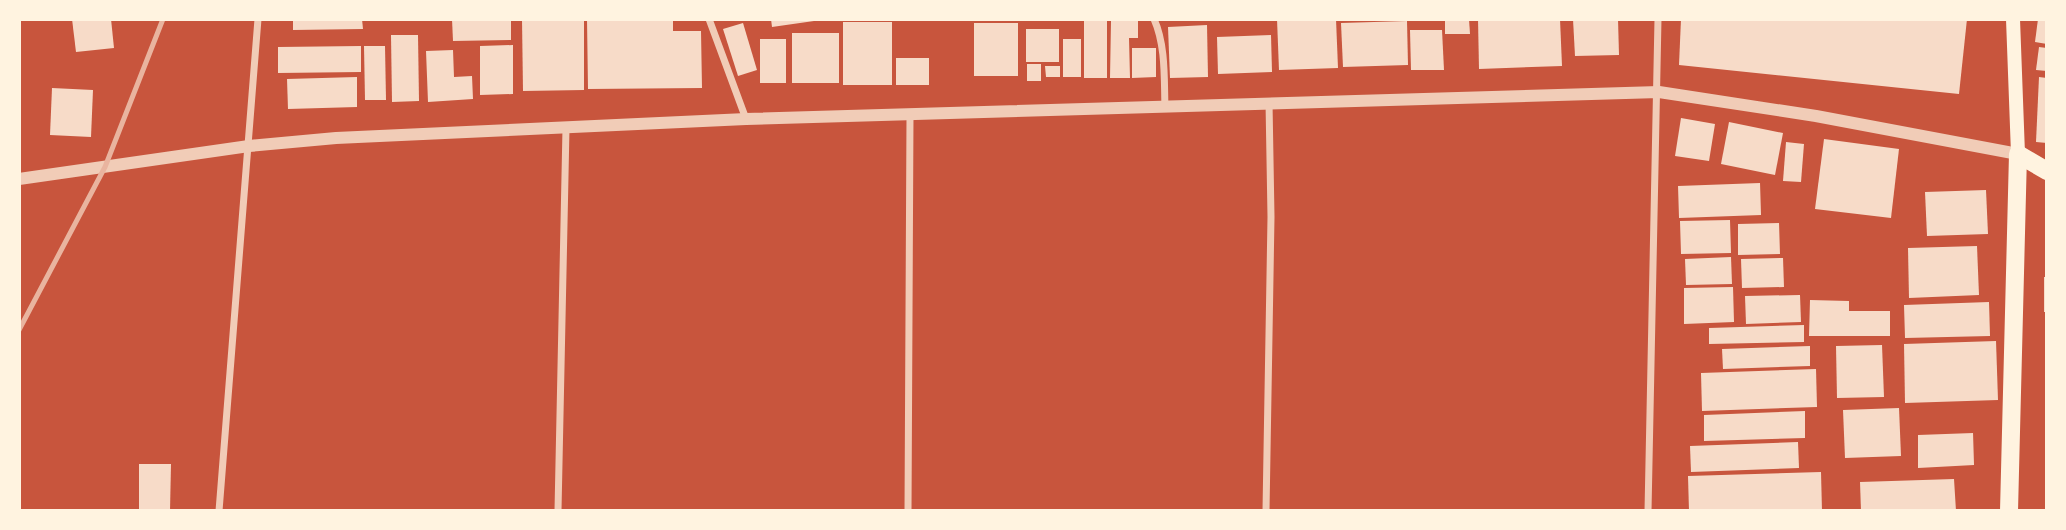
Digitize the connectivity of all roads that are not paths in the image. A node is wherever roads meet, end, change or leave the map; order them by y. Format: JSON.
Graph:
{"nodes":[{"id":1,"x":258,"y":19,"type":"edge"},
{"id":2,"x":709,"y":19,"type":"edge"},
{"id":3,"x":1154,"y":19,"type":"edge"},
{"id":4,"x":1658,"y":19,"type":"edge"},
{"id":5,"x":2013,"y":19,"type":"edge"},
{"id":6,"x":1659,"y":92,"type":"junction"},
{"id":7,"x":1269,"y":102,"type":"junction"},
{"id":8,"x":1165,"y":109,"type":"junction"},
{"id":9,"x":910,"y":116,"type":"junction"},
{"id":10,"x":746,"y":120,"type":"junction"},
{"id":11,"x":566,"y":128,"type":"junction"},
{"id":12,"x":248,"y":146,"type":"junction"},
{"id":13,"x":2018,"y":154,"type":"junction"},
{"id":14,"x":2047,"y":171,"type":"edge"},
{"id":15,"x":19,"y":179,"type":"edge"},
{"id":16,"x":219,"y":511,"type":"edge"},
{"id":17,"x":558,"y":511,"type":"edge"},
{"id":18,"x":908,"y":511,"type":"edge"},
{"id":19,"x":1266,"y":511,"type":"edge"},
{"id":20,"x":1648,"y":511,"type":"edge"},
{"id":21,"x":2009,"y":511,"type":"edge"}],
"edges":[{"from":1,"to":12,"type":"street"},
{"from":2,"to":10,"type":"street"},
{"from":3,"to":8,"type":"street"},
{"from":4,"to":6,"type":"street"},
{"from":5,"to":13,"type":"main road"},
{"from":6,"to":7,"type":"street"},
{"from":6,"to":13,"type":"street"},
{"from":6,"to":20,"type":"street"},
{"from":7,"to":8,"type":"street"},
{"from":7,"to":19,"type":"street"},
{"from":8,"to":9,"type":"street"},
{"from":9,"to":10,"type":"street"},
{"from":9,"to":18,"type":"street"},
{"from":10,"to":11,"type":"street"},
{"from":11,"to":12,"type":"street"},
{"from":11,"to":17,"type":"street"},
{"from":12,"to":15,"type":"street"},
{"from":12,"to":16,"type":"street"},
{"from":13,"to":14,"type":"main road"},
{"from":13,"to":21,"type":"main road"}]}
